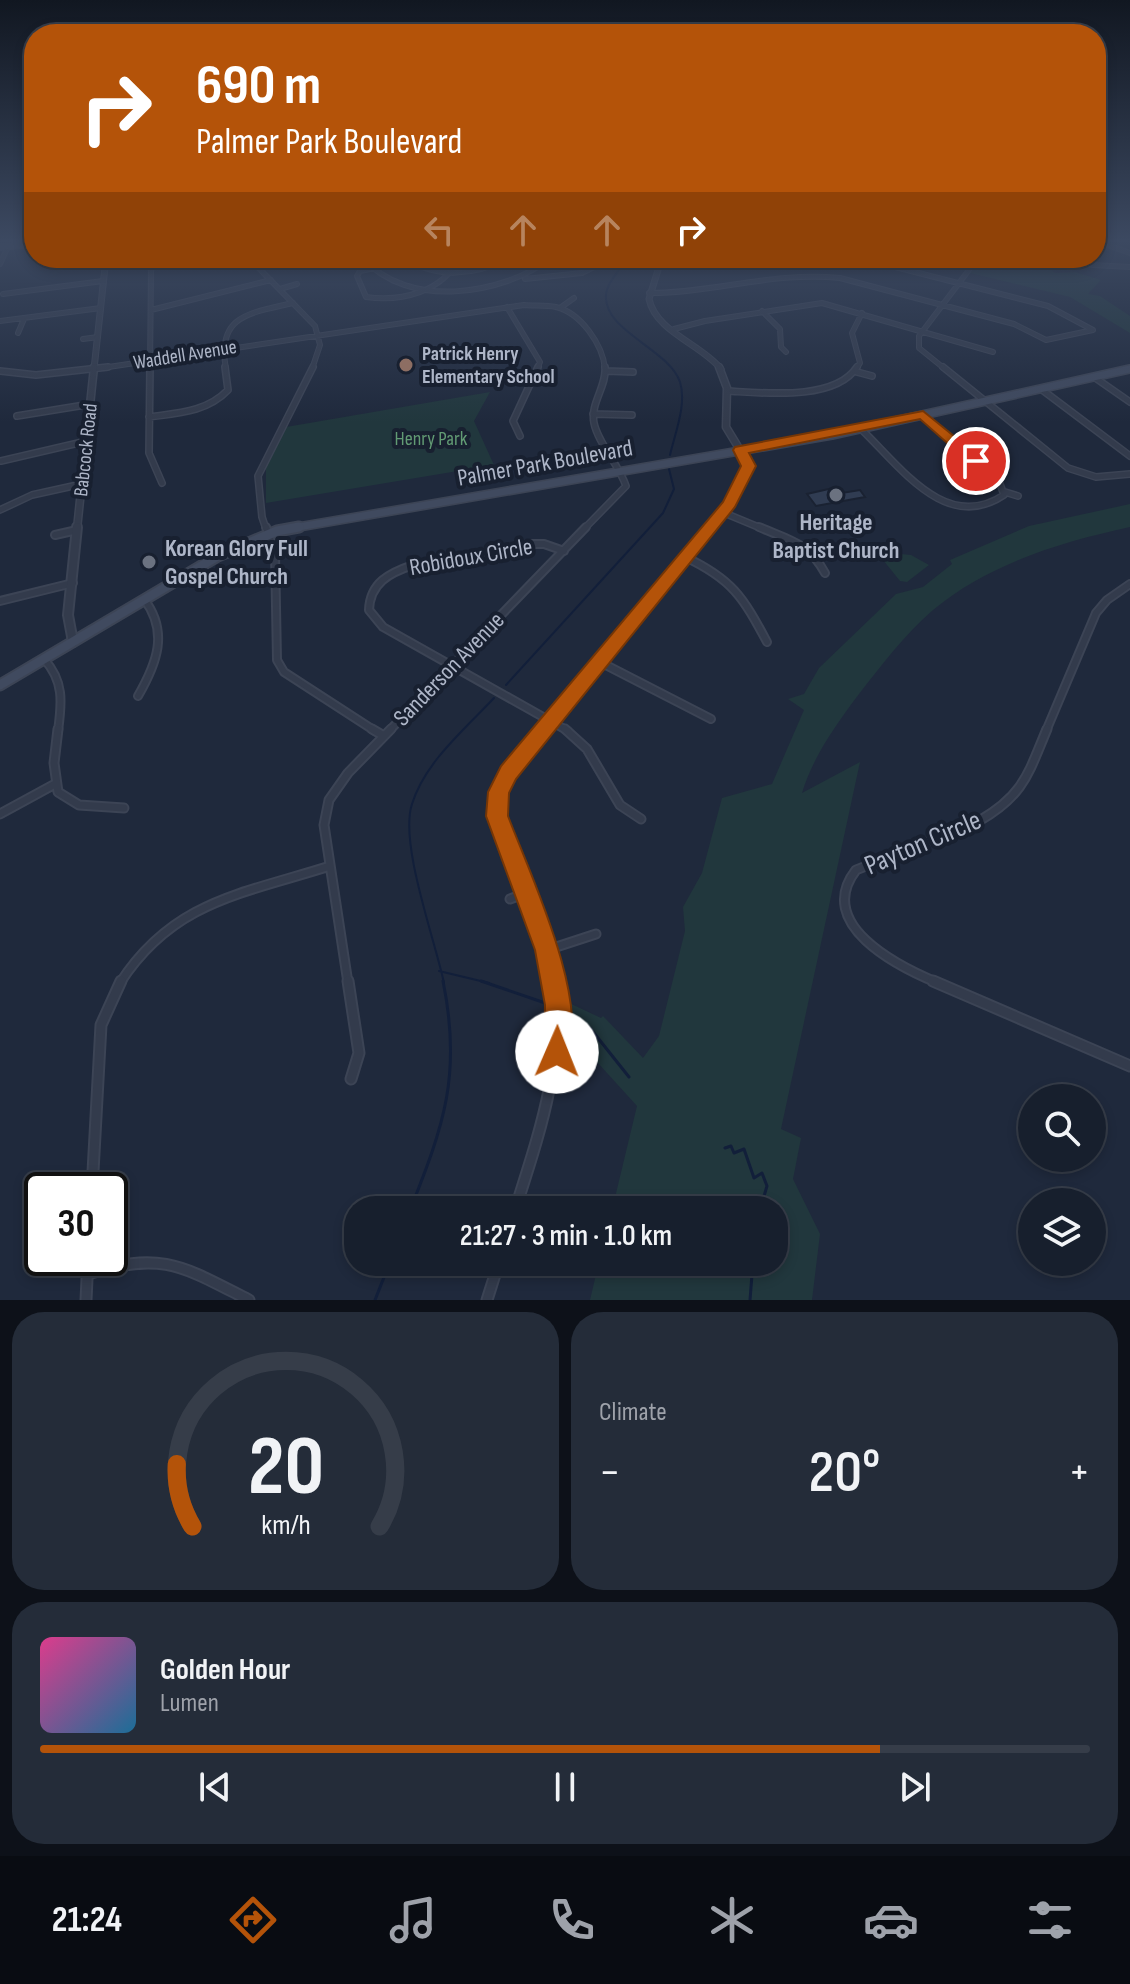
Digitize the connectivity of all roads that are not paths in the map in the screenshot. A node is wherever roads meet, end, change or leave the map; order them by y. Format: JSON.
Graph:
{"nodes":[{"id":1,"x":102,"y":301,"type":"edge"},
{"id":2,"x":151,"y":301,"type":"edge"},
{"id":3,"x":190,"y":301,"type":"edge"},
{"id":4,"x":291,"y":301,"type":"edge"},
{"id":5,"x":570,"y":301,"type":"edge"},
{"id":6,"x":651,"y":301,"type":"edge"},
{"id":7,"x":926,"y":301,"type":"edge"},
{"id":8,"x":945,"y":301,"type":"edge"},
{"id":9,"x":1027,"y":301,"type":"edge"},
{"id":10,"x":293,"y":303,"type":"junction"},
{"id":11,"x":942,"y":305,"type":"junction"},
{"id":12,"x":507,"y":307,"type":"junction"},
{"id":13,"x":101,"y":308,"type":"junction"},
{"id":14,"x":560,"y":308,"type":"junction"},
{"id":15,"x":151,"y":310,"type":"junction"},
{"id":16,"x":762,"y":311,"type":"junction"},
{"id":17,"x":862,"y":313,"type":"junction"},
{"id":18,"x":24,"y":319,"type":"junction"},
{"id":19,"x":0,"y":321,"type":"edge"},
{"id":20,"x":674,"y":329,"type":"junction"},
{"id":21,"x":923,"y":330,"type":"junction"},
{"id":22,"x":18,"y":333,"type":"dead end"},
{"id":23,"x":319,"y":334,"type":"junction"},
{"id":24,"x":98,"y":337,"type":"junction"},
{"id":25,"x":83,"y":339,"type":"dead end"},
{"id":26,"x":224,"y":349,"type":"junction"},
{"id":27,"x":786,"y":352,"type":"dead end"},
{"id":28,"x":993,"y":352,"type":"dead end"},
{"id":29,"x":150,"y":361,"type":"junction"},
{"id":30,"x":1130,"y":369,"type":"edge"},
{"id":31,"x":94,"y":370,"type":"junction"},
{"id":32,"x":607,"y":371,"type":"junction"},
{"id":33,"x":1,"y":372,"type":"edge"},
{"id":34,"x":633,"y":372,"type":"dead end"},
{"id":35,"x":857,"y":372,"type":"junction"},
{"id":36,"x":300,"y":374,"type":"dead end"},
{"id":37,"x":309,"y":375,"type":"junction"},
{"id":38,"x":872,"y":376,"type":"dead end"},
{"id":39,"x":1094,"y":377,"type":"junction"},
{"id":40,"x":1041,"y":389,"type":"junction"},
{"id":41,"x":728,"y":391,"type":"junction"},
{"id":42,"x":984,"y":402,"type":"junction"},
{"id":43,"x":1130,"y":402,"type":"edge"},
{"id":44,"x":91,"y":404,"type":"junction"},
{"id":45,"x":593,"y":414,"type":"junction"},
{"id":46,"x":632,"y":415,"type":"dead end"},
{"id":47,"x":923,"y":415,"type":"junction"},
{"id":48,"x":17,"y":416,"type":"dead end"},
{"id":49,"x":149,"y":417,"type":"junction"},
{"id":50,"x":861,"y":429,"type":"junction"},
{"id":51,"x":520,"y":436,"type":"dead end"},
{"id":52,"x":87,"y":441,"type":"junction"},
{"id":53,"x":261,"y":445,"type":"dead end"},
{"id":54,"x":271,"y":446,"type":"junction"},
{"id":55,"x":740,"y":450,"type":"junction"},
{"id":56,"x":1130,"y":456,"type":"edge"},
{"id":57,"x":1,"y":461,"type":"edge"},
{"id":58,"x":621,"y":471,"type":"junction"},
{"id":59,"x":1130,"y":474,"type":"edge"},
{"id":60,"x":162,"y":483,"type":"dead end"},
{"id":61,"x":82,"y":484,"type":"junction"},
{"id":62,"x":1005,"y":492,"type":"junction"},
{"id":63,"x":1018,"y":496,"type":"dead end"},
{"id":64,"x":950,"y":507,"type":"junction"},
{"id":65,"x":0,"y":510,"type":"edge"},
{"id":66,"x":722,"y":512,"type":"junction"},
{"id":67,"x":949,"y":515,"type":"dead end"},
{"id":68,"x":77,"y":530,"type":"junction"},
{"id":69,"x":268,"y":533,"type":"junction"},
{"id":70,"x":55,"y":535,"type":"dead end"},
{"id":71,"x":564,"y":551,"type":"junction"},
{"id":72,"x":685,"y":557,"type":"junction"},
{"id":73,"x":825,"y":573,"type":"dead end"},
{"id":74,"x":73,"y":583,"type":"junction"},
{"id":75,"x":1130,"y":584,"type":"edge"},
{"id":76,"x":144,"y":599,"type":"junction"},
{"id":77,"x":0,"y":601,"type":"edge"},
{"id":78,"x":73,"y":642,"type":"junction"},
{"id":79,"x":767,"y":642,"type":"dead end"},
{"id":80,"x":44,"y":659,"type":"junction"},
{"id":81,"x":600,"y":662,"type":"junction"},
{"id":82,"x":452,"y":665,"type":"junction"},
{"id":83,"x":0,"y":685,"type":"edge"},
{"id":84,"x":138,"y":696,"type":"dead end"},
{"id":85,"x":711,"y":719,"type":"dead end"},
{"id":86,"x":551,"y":720,"type":"junction"},
{"id":87,"x":384,"y":736,"type":"junction"},
{"id":88,"x":55,"y":784,"type":"junction"},
{"id":89,"x":124,"y":808,"type":"dead end"},
{"id":90,"x":0,"y":814,"type":"edge"},
{"id":91,"x":641,"y":819,"type":"dead end"},
{"id":92,"x":330,"y":866,"type":"junction"},
{"id":93,"x":526,"y":893,"type":"junction"},
{"id":94,"x":510,"y":899,"type":"dead end"},
{"id":95,"x":596,"y":934,"type":"dead end"},
{"id":96,"x":547,"y":950,"type":"junction"},
{"id":97,"x":1130,"y":1066,"type":"edge"},
{"id":98,"x":351,"y":1079,"type":"dead end"},
{"id":99,"x":93,"y":1172,"type":"edge"},
{"id":100,"x":519,"y":1196,"type":"edge"},
{"id":101,"x":128,"y":1261,"type":"edge"},
{"id":102,"x":88,"y":1276,"type":"edge"},
{"id":103,"x":495,"y":1276,"type":"edge"},
{"id":104,"x":86,"y":1300,"type":"edge"},
{"id":105,"x":249,"y":1300,"type":"edge"},
{"id":106,"x":487,"y":1300,"type":"edge"}],
"edges":[{"from":1,"to":13,"type":"street","name":"Babcock Road"},
{"from":2,"to":15,"type":"street"},
{"from":3,"to":15,"type":"street"},
{"from":4,"to":10,"type":"street"},
{"from":5,"to":14,"type":"street"},
{"from":6,"to":20,"type":"street"},
{"from":7,"to":11,"type":"street"},
{"from":8,"to":11,"type":"street"},
{"from":9,"to":11,"type":"street"},
{"from":10,"to":23,"type":"street"},
{"from":10,"to":26,"type":"street"},
{"from":11,"to":21,"type":"street"},
{"from":12,"to":14,"type":"street","name":"Waddell Avenue"},
{"from":12,"to":23,"type":"street","name":"Waddell Avenue"},
{"from":12,"to":51,"type":"street"},
{"from":13,"to":18,"type":"street"},
{"from":13,"to":24,"type":"street","name":"Babcock Road"},
{"from":14,"to":32,"type":"street"},
{"from":15,"to":29,"type":"street"},
{"from":16,"to":17,"type":"street"},
{"from":16,"to":20,"type":"street"},
{"from":16,"to":27,"type":"street"},
{"from":17,"to":21,"type":"street"},
{"from":17,"to":35,"type":"street"},
{"from":18,"to":19,"type":"street"},
{"from":18,"to":22,"type":"street"},
{"from":20,"to":41,"type":"street"},
{"from":21,"to":28,"type":"street"},
{"from":21,"to":42,"type":"street"},
{"from":23,"to":26,"type":"street","name":"Waddell Avenue"},
{"from":23,"to":37,"type":"street"},
{"from":24,"to":25,"type":"street"},
{"from":24,"to":31,"type":"street","name":"Babcock Road"},
{"from":26,"to":29,"type":"street","name":"Waddell Avenue"},
{"from":26,"to":49,"type":"street"},
{"from":29,"to":31,"type":"street","name":"Waddell Avenue"},
{"from":29,"to":49,"type":"street"},
{"from":30,"to":39,"type":"main road","name":"Palmer Park Boulevard"},
{"from":31,"to":33,"type":"street","name":"Waddell Avenue"},
{"from":31,"to":44,"type":"street","name":"Babcock Road"},
{"from":32,"to":34,"type":"street"},
{"from":32,"to":45,"type":"street"},
{"from":35,"to":38,"type":"street"},
{"from":35,"to":41,"type":"street"},
{"from":36,"to":37,"type":"street"},
{"from":37,"to":54,"type":"street"},
{"from":39,"to":40,"type":"main road","name":"Palmer Park Boulevard"},
{"from":39,"to":43,"type":"street"},
{"from":40,"to":42,"type":"main road","name":"Palmer Park Boulevard"},
{"from":40,"to":56,"type":"street"},
{"from":41,"to":55,"type":"street"},
{"from":42,"to":47,"type":"main road","name":"Palmer Park Boulevard"},
{"from":42,"to":59,"type":"street"},
{"from":44,"to":48,"type":"street"},
{"from":44,"to":52,"type":"street","name":"Babcock Road"},
{"from":45,"to":46,"type":"street"},
{"from":45,"to":58,"type":"street"},
{"from":47,"to":50,"type":"main road","name":"Palmer Park Boulevard"},
{"from":47,"to":62,"type":"street"},
{"from":49,"to":60,"type":"street"},
{"from":50,"to":55,"type":"main road","name":"Palmer Park Boulevard"},
{"from":50,"to":64,"type":"street"},
{"from":52,"to":57,"type":"street"},
{"from":52,"to":61,"type":"street","name":"Babcock Road"},
{"from":53,"to":54,"type":"street"},
{"from":54,"to":69,"type":"street"},
{"from":55,"to":58,"type":"main road","name":"Palmer Park Boulevard"},
{"from":55,"to":66,"type":"street"},
{"from":58,"to":69,"type":"main road","name":"Palmer Park Boulevard"},
{"from":58,"to":71,"type":"street","name":"Sanderson Avenue"},
{"from":61,"to":65,"type":"street"},
{"from":61,"to":68,"type":"street","name":"Babcock Road"},
{"from":62,"to":63,"type":"street"},
{"from":62,"to":64,"type":"street"},
{"from":64,"to":67,"type":"street"},
{"from":66,"to":72,"type":"street"},
{"from":66,"to":73,"type":"street"},
{"from":68,"to":70,"type":"street"},
{"from":68,"to":74,"type":"street","name":"Babcock Road"},
{"from":69,"to":76,"type":"main road","name":"Palmer Park Boulevard"},
{"from":69,"to":87,"type":"street"},
{"from":71,"to":82,"type":"street","name":"Sanderson Avenue"},
{"from":71,"to":82,"type":"street","name":"Robidoux Circle"},
{"from":72,"to":79,"type":"street"},
{"from":72,"to":81,"type":"street"},
{"from":74,"to":77,"type":"street"},
{"from":74,"to":78,"type":"street","name":"Babcock Road"},
{"from":75,"to":97,"type":"street","name":"Payton Circle"},
{"from":76,"to":78,"type":"main road","name":"Palmer Park Boulevard"},
{"from":76,"to":84,"type":"street"},
{"from":78,"to":80,"type":"main road","name":"Palmer Park Boulevard"},
{"from":80,"to":83,"type":"main road","name":"Palmer Park Boulevard"},
{"from":80,"to":88,"type":"street"},
{"from":81,"to":85,"type":"street"},
{"from":81,"to":86,"type":"street"},
{"from":82,"to":86,"type":"street","name":"Robidoux Circle"},
{"from":82,"to":87,"type":"street","name":"Sanderson Avenue"},
{"from":86,"to":91,"type":"street","name":"Robidoux Circle"},
{"from":86,"to":93,"type":"street"},
{"from":87,"to":92,"type":"street","name":"Sanderson Avenue"},
{"from":88,"to":89,"type":"street"},
{"from":88,"to":90,"type":"street"},
{"from":92,"to":98,"type":"street","name":"Sanderson Avenue"},
{"from":92,"to":99,"type":"street"},
{"from":93,"to":94,"type":"street"},
{"from":93,"to":96,"type":"street"},
{"from":95,"to":96,"type":"street"},
{"from":96,"to":100,"type":"street"},
{"from":101,"to":105,"type":"street"},
{"from":102,"to":104,"type":"street"},
{"from":103,"to":106,"type":"street"}]}
